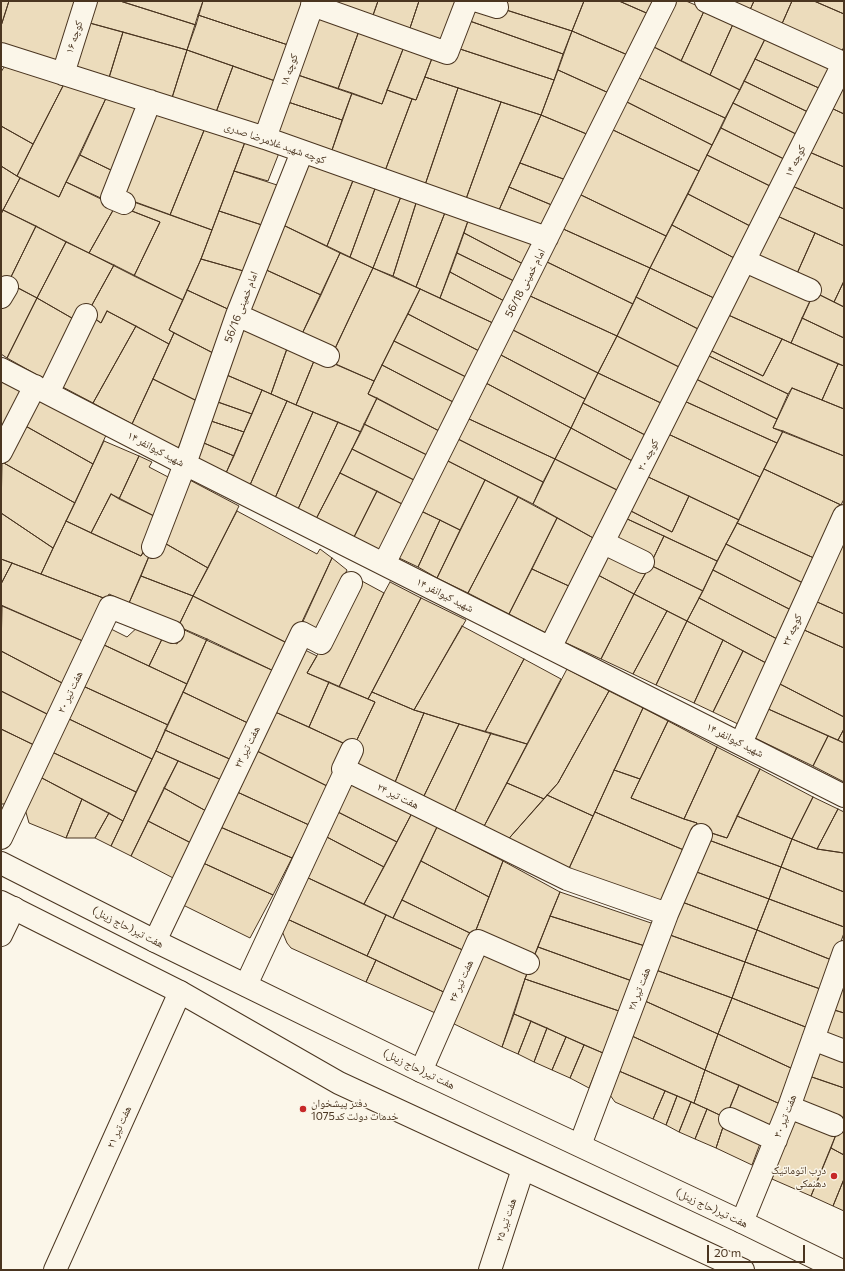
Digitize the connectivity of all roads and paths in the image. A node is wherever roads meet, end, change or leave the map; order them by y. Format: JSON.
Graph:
{"nodes":[{"id":1,"x":86,"y":1,"type":"edge"},
{"id":2,"x":467,"y":1,"type":"edge"},
{"id":3,"x":665,"y":1,"type":"edge"},
{"id":4,"x":706,"y":1,"type":"edge"},
{"id":5,"x":313,"y":3,"type":"edge"},
{"id":6,"x":1,"y":54,"type":"edge"},
{"id":7,"x":844,"y":62,"type":"edge"},
{"id":8,"x":63,"y":74,"type":"junction"},
{"id":9,"x":150,"y":102,"type":"junction"},
{"id":10,"x":265,"y":138,"type":"junction"},
{"id":11,"x":302,"y":152,"type":"junction"},
{"id":12,"x":124,"y":203,"type":"dead end"},
{"id":13,"x":547,"y":238,"type":"junction"},
{"id":14,"x":745,"y":261,"type":"junction"},
{"id":15,"x":810,"y":290,"type":"dead end"},
{"id":16,"x":86,"y":315,"type":"dead end"},
{"id":17,"x":237,"y":315,"type":"junction"},
{"id":18,"x":328,"y":356,"type":"dead end"},
{"id":19,"x":1,"y":369,"type":"edge"},
{"id":20,"x":41,"y":389,"type":"junction"},
{"id":21,"x":1,"y":452,"type":"edge"},
{"id":22,"x":185,"y":464,"type":"junction"},
{"id":23,"x":844,"y":516,"type":"edge"},
{"id":24,"x":604,"y":543,"type":"junction"},
{"id":25,"x":153,"y":547,"type":"dead end"},
{"id":26,"x":643,"y":562,"type":"dead end"},
{"id":27,"x":384,"y":564,"type":"junction"},
{"id":28,"x":351,"y":583,"type":"dead end"},
{"id":29,"x":172,"y":632,"type":"dead end"},
{"id":30,"x":550,"y":648,"type":"junction"},
{"id":31,"x":741,"y":743,"type":"junction"},
{"id":32,"x":844,"y":796,"type":"edge"},
{"id":33,"x":701,"y":835,"type":"dead end"},
{"id":34,"x":1,"y":838,"type":"edge"},
{"id":35,"x":1,"y":863,"type":"edge"},
{"id":36,"x":7,"y":905,"type":"edge"},
{"id":37,"x":667,"y":914,"type":"junction"},
{"id":38,"x":1,"y":935,"type":"edge"},
{"id":39,"x":155,"y":941,"type":"junction"},
{"id":40,"x":528,"y":963,"type":"dead end"},
{"id":41,"x":842,"y":963,"type":"edge"},
{"id":42,"x":246,"y":985,"type":"junction"},
{"id":43,"x":180,"y":992,"type":"junction"},
{"id":44,"x":813,"y":1039,"type":"junction"},
{"id":45,"x":844,"y":1051,"type":"edge"},
{"id":46,"x":421,"y":1071,"type":"junction"},
{"id":47,"x":789,"y":1107,"type":"junction"},
{"id":48,"x":730,"y":1119,"type":"dead end"},
{"id":49,"x":834,"y":1125,"type":"dead end"},
{"id":50,"x":776,"y":1140,"type":"junction"},
{"id":51,"x":580,"y":1145,"type":"junction"},
{"id":52,"x":523,"y":1169,"type":"junction"},
{"id":53,"x":742,"y":1222,"type":"junction"},
{"id":54,"x":57,"y":1266,"type":"edge"},
{"id":55,"x":490,"y":1270,"type":"edge"},
{"id":56,"x":743,"y":1270,"type":"edge"},
{"id":57,"x":840,"y":1270,"type":"edge"}],
"edges":[{"from":1,"to":8,"type":"street","name":"کوچه ۱۶"},
{"from":2,"to":5,"type":"street"},
{"from":3,"to":13,"type":"street","name":"امام خمینی 56/18"},
{"from":4,"to":7,"type":"street"},
{"from":5,"to":10,"type":"street","name":"کوچه ۱۸"},
{"from":6,"to":8,"type":"street","name":"کوچه شهید غلامرضا صدری"},
{"from":7,"to":14,"type":"street","name":"کوچه ۱۴"},
{"from":8,"to":9,"type":"street","name":"کوچه شهید غلامرضا صدری"},
{"from":9,"to":10,"type":"street","name":"کوچه شهید غلامرضا صدری"},
{"from":9,"to":12,"type":"street"},
{"from":10,"to":11,"type":"street","name":"کوچه شهید غلامرضا صدری"},
{"from":11,"to":13,"type":"street","name":"کوچه شهید غلامرضا صدری"},
{"from":11,"to":17,"type":"street","name":"امام خمینی 56/16"},
{"from":13,"to":27,"type":"street","name":"امام خمینی 56/18"},
{"from":14,"to":15,"type":"street"},
{"from":14,"to":24,"type":"street","name":"کوچه ۲۰"},
{"from":16,"to":20,"type":"street"},
{"from":17,"to":18,"type":"street"},
{"from":17,"to":22,"type":"street","name":"امام خمینی 56/16"},
{"from":19,"to":20,"type":"street","name":"شهید کیوانفر ۱۴"},
{"from":20,"to":21,"type":"street"},
{"from":20,"to":22,"type":"street","name":"شهید کیوانفر ۱۴"},
{"from":22,"to":25,"type":"street","name":"امام خمینی 56/16"},
{"from":22,"to":27,"type":"street","name":"شهید کیوانفر ۱۴"},
{"from":23,"to":31,"type":"street","name":"کوچه ۲۲"},
{"from":24,"to":26,"type":"street"},
{"from":24,"to":30,"type":"street","name":"کوچه ۲۰"},
{"from":27,"to":30,"type":"street","name":"شهید کیوانفر ۱۴"},
{"from":28,"to":39,"type":"street","name":"هفت تیر ۲۲"},
{"from":29,"to":34,"type":"street","name":"هفت تیر ۲۰"},
{"from":30,"to":31,"type":"street","name":"شهید کیوانفر ۱۴"},
{"from":31,"to":32,"type":"street","name":"شهید کیوانفر ۱۴"},
{"from":33,"to":37,"type":"street","name":"هفت تیر ۲۸"},
{"from":35,"to":39,"type":"street","name":"هفت تیر(حاج زینل)"},
{"from":36,"to":38,"type":"street"},
{"from":36,"to":43,"type":"street"},
{"from":37,"to":42,"type":"street","name":"هفت تیر ۲۴"},
{"from":37,"to":51,"type":"street","name":"هفت تیر ۲۸"},
{"from":39,"to":42,"type":"street","name":"هفت تیر(حاج زینل)"},
{"from":40,"to":46,"type":"street","name":"هفت تیر ۲۶"},
{"from":41,"to":44,"type":"street","name":"هفت تیر ۳۰"},
{"from":42,"to":46,"type":"street","name":"هفت تیر(حاج زینل)"},
{"from":43,"to":52,"type":"street"},
{"from":43,"to":54,"type":"street","name":"هفت تیر ۲۱"},
{"from":44,"to":45,"type":"street"},
{"from":44,"to":47,"type":"street","name":"هفت تیر ۳۰"},
{"from":46,"to":51,"type":"street","name":"هفت تیر(حاج زینل)"},
{"from":47,"to":49,"type":"street"},
{"from":47,"to":50,"type":"street","name":"هفت تیر ۳۰"},
{"from":48,"to":50,"type":"street"},
{"from":50,"to":53,"type":"street","name":"هفت تیر ۳۰"},
{"from":51,"to":53,"type":"street","name":"هفت تیر(حاج زینل)"},
{"from":52,"to":55,"type":"street","name":"هفت تیر ۲۵"},
{"from":52,"to":56,"type":"street"},
{"from":53,"to":57,"type":"street","name":"هفت تیر(حاج زینل)"}]}
